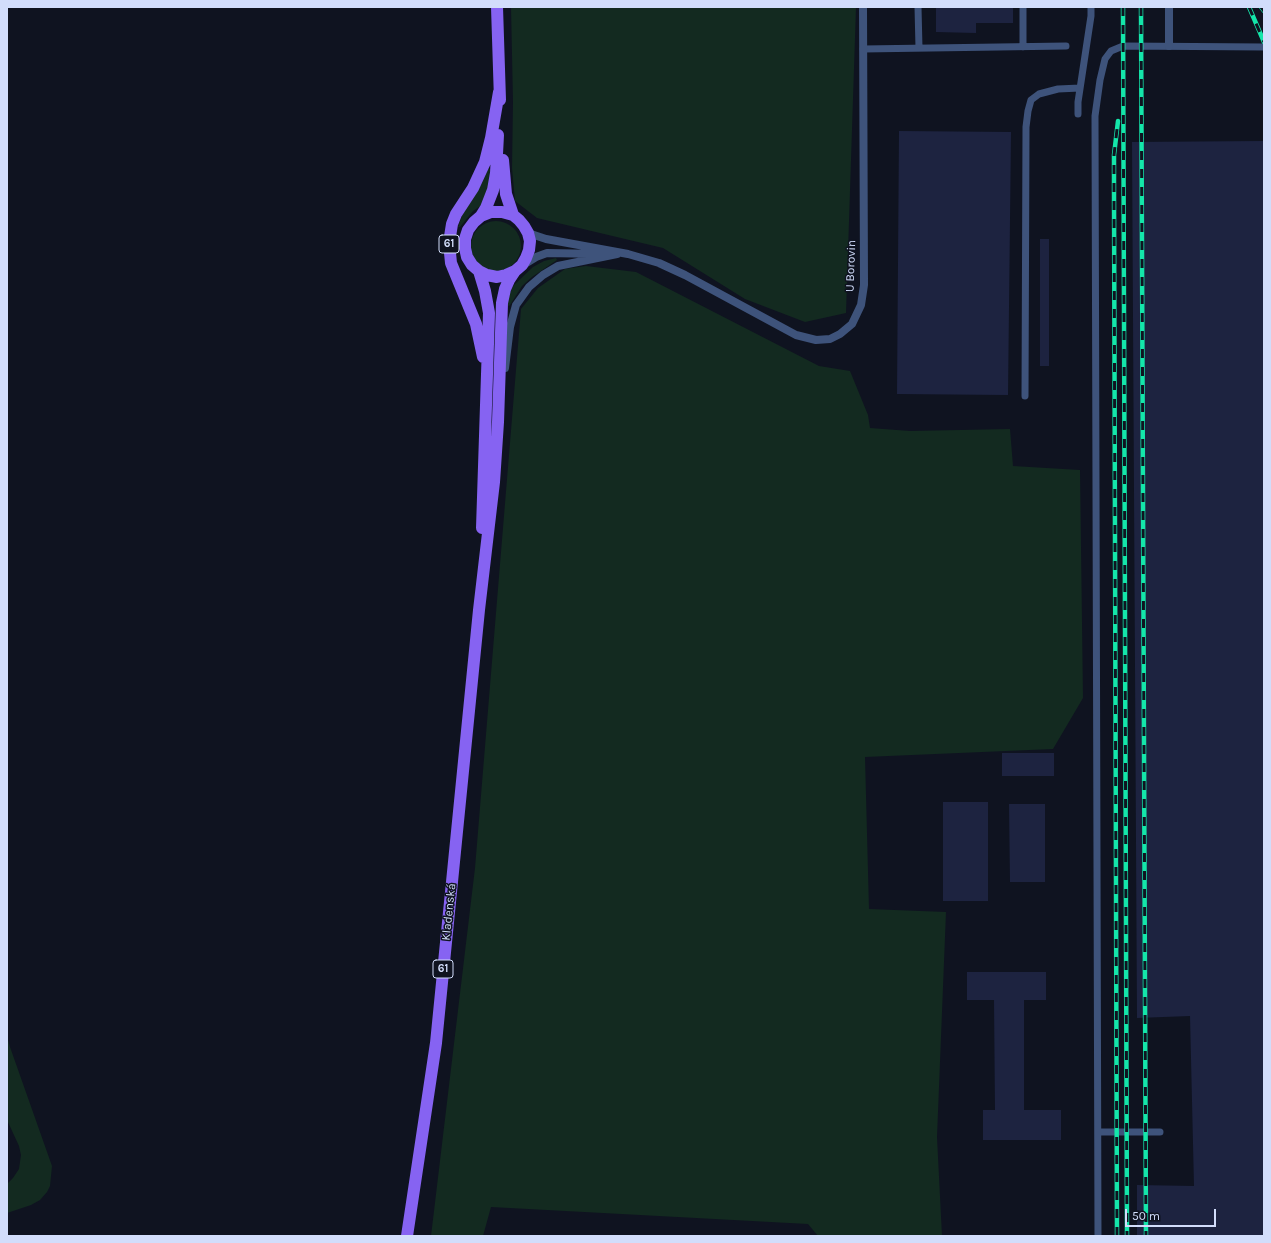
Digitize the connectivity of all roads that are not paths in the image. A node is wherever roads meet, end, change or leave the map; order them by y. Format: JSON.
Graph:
{"nodes":[{"id":1,"x":497,"y":7,"type":"edge"},
{"id":2,"x":862,"y":7,"type":"edge"},
{"id":3,"x":918,"y":7,"type":"edge"},
{"id":4,"x":1023,"y":7,"type":"edge"},
{"id":5,"x":1091,"y":7,"type":"edge"},
{"id":6,"x":1169,"y":7,"type":"edge"},
{"id":7,"x":1066,"y":46,"type":"dead end"},
{"id":8,"x":1169,"y":46,"type":"junction"},
{"id":9,"x":1023,"y":47,"type":"junction"},
{"id":10,"x":1264,"y":47,"type":"edge"},
{"id":11,"x":919,"y":48,"type":"junction"},
{"id":12,"x":863,"y":49,"type":"junction"},
{"id":13,"x":1080,"y":88,"type":"junction"},
{"id":14,"x":499,"y":92,"type":"junction"},
{"id":15,"x":1078,"y":114,"type":"dead end"},
{"id":16,"x":512,"y":215,"type":"junction"},
{"id":17,"x":481,"y":216,"type":"junction"},
{"id":18,"x":528,"y":233,"type":"junction"},
{"id":19,"x":617,"y":254,"type":"junction"},
{"id":20,"x":628,"y":254,"type":"junction"},
{"id":21,"x":518,"y":268,"type":"junction"},
{"id":22,"x":479,"y":271,"type":"junction"},
{"id":23,"x":1025,"y":396,"type":"dead end"},
{"id":24,"x":486,"y":401,"type":"junction"},
{"id":25,"x":498,"y":422,"type":"junction"},
{"id":26,"x":480,"y":610,"type":"junction"},
{"id":27,"x":1098,"y":1132,"type":"junction"},
{"id":28,"x":1160,"y":1132,"type":"dead end"},
{"id":29,"x":407,"y":1236,"type":"edge"},
{"id":30,"x":1098,"y":1236,"type":"edge"}],
"edges":[{"from":1,"to":14,"type":"main road","number":"61"},
{"from":2,"to":12,"type":"street","name":"U Borovin"},
{"from":3,"to":11,"type":"lane"},
{"from":4,"to":9,"type":"lane"},
{"from":5,"to":13,"type":"lane"},
{"from":6,"to":8,"type":"street"},
{"from":7,"to":9,"type":"lane"},
{"from":8,"to":10,"type":"lane"},
{"from":8,"to":27,"type":"lane"},
{"from":9,"to":11,"type":"lane"},
{"from":11,"to":12,"type":"lane"},
{"from":12,"to":20,"type":"street","name":"U Borovin"},
{"from":13,"to":15,"type":"lane"},
{"from":13,"to":23,"type":"lane"},
{"from":14,"to":16,"type":"main road","number":"61"},
{"from":14,"to":17,"type":"main road","number":"61"},
{"from":14,"to":24,"type":"main road","number":"61"},
{"from":16,"to":17,"type":"main road"},
{"from":16,"to":18,"type":"main road","number":"61"},
{"from":17,"to":22,"type":"main road","number":"61"},
{"from":18,"to":20,"type":"street"},
{"from":18,"to":21,"type":"main road","number":"61"},
{"from":19,"to":20,"type":"street"},
{"from":19,"to":21,"type":"street"},
{"from":19,"to":25,"type":"street"},
{"from":21,"to":22,"type":"main road"},
{"from":21,"to":25,"type":"main road","number":"61"},
{"from":22,"to":24,"type":"main road","number":"61"},
{"from":24,"to":26,"type":"main road","number":"61"},
{"from":25,"to":26,"type":"main road","number":"61"},
{"from":26,"to":29,"type":"main road","name":"Kladenská","number":"61"},
{"from":27,"to":28,"type":"lane"},
{"from":27,"to":30,"type":"lane"}]}
